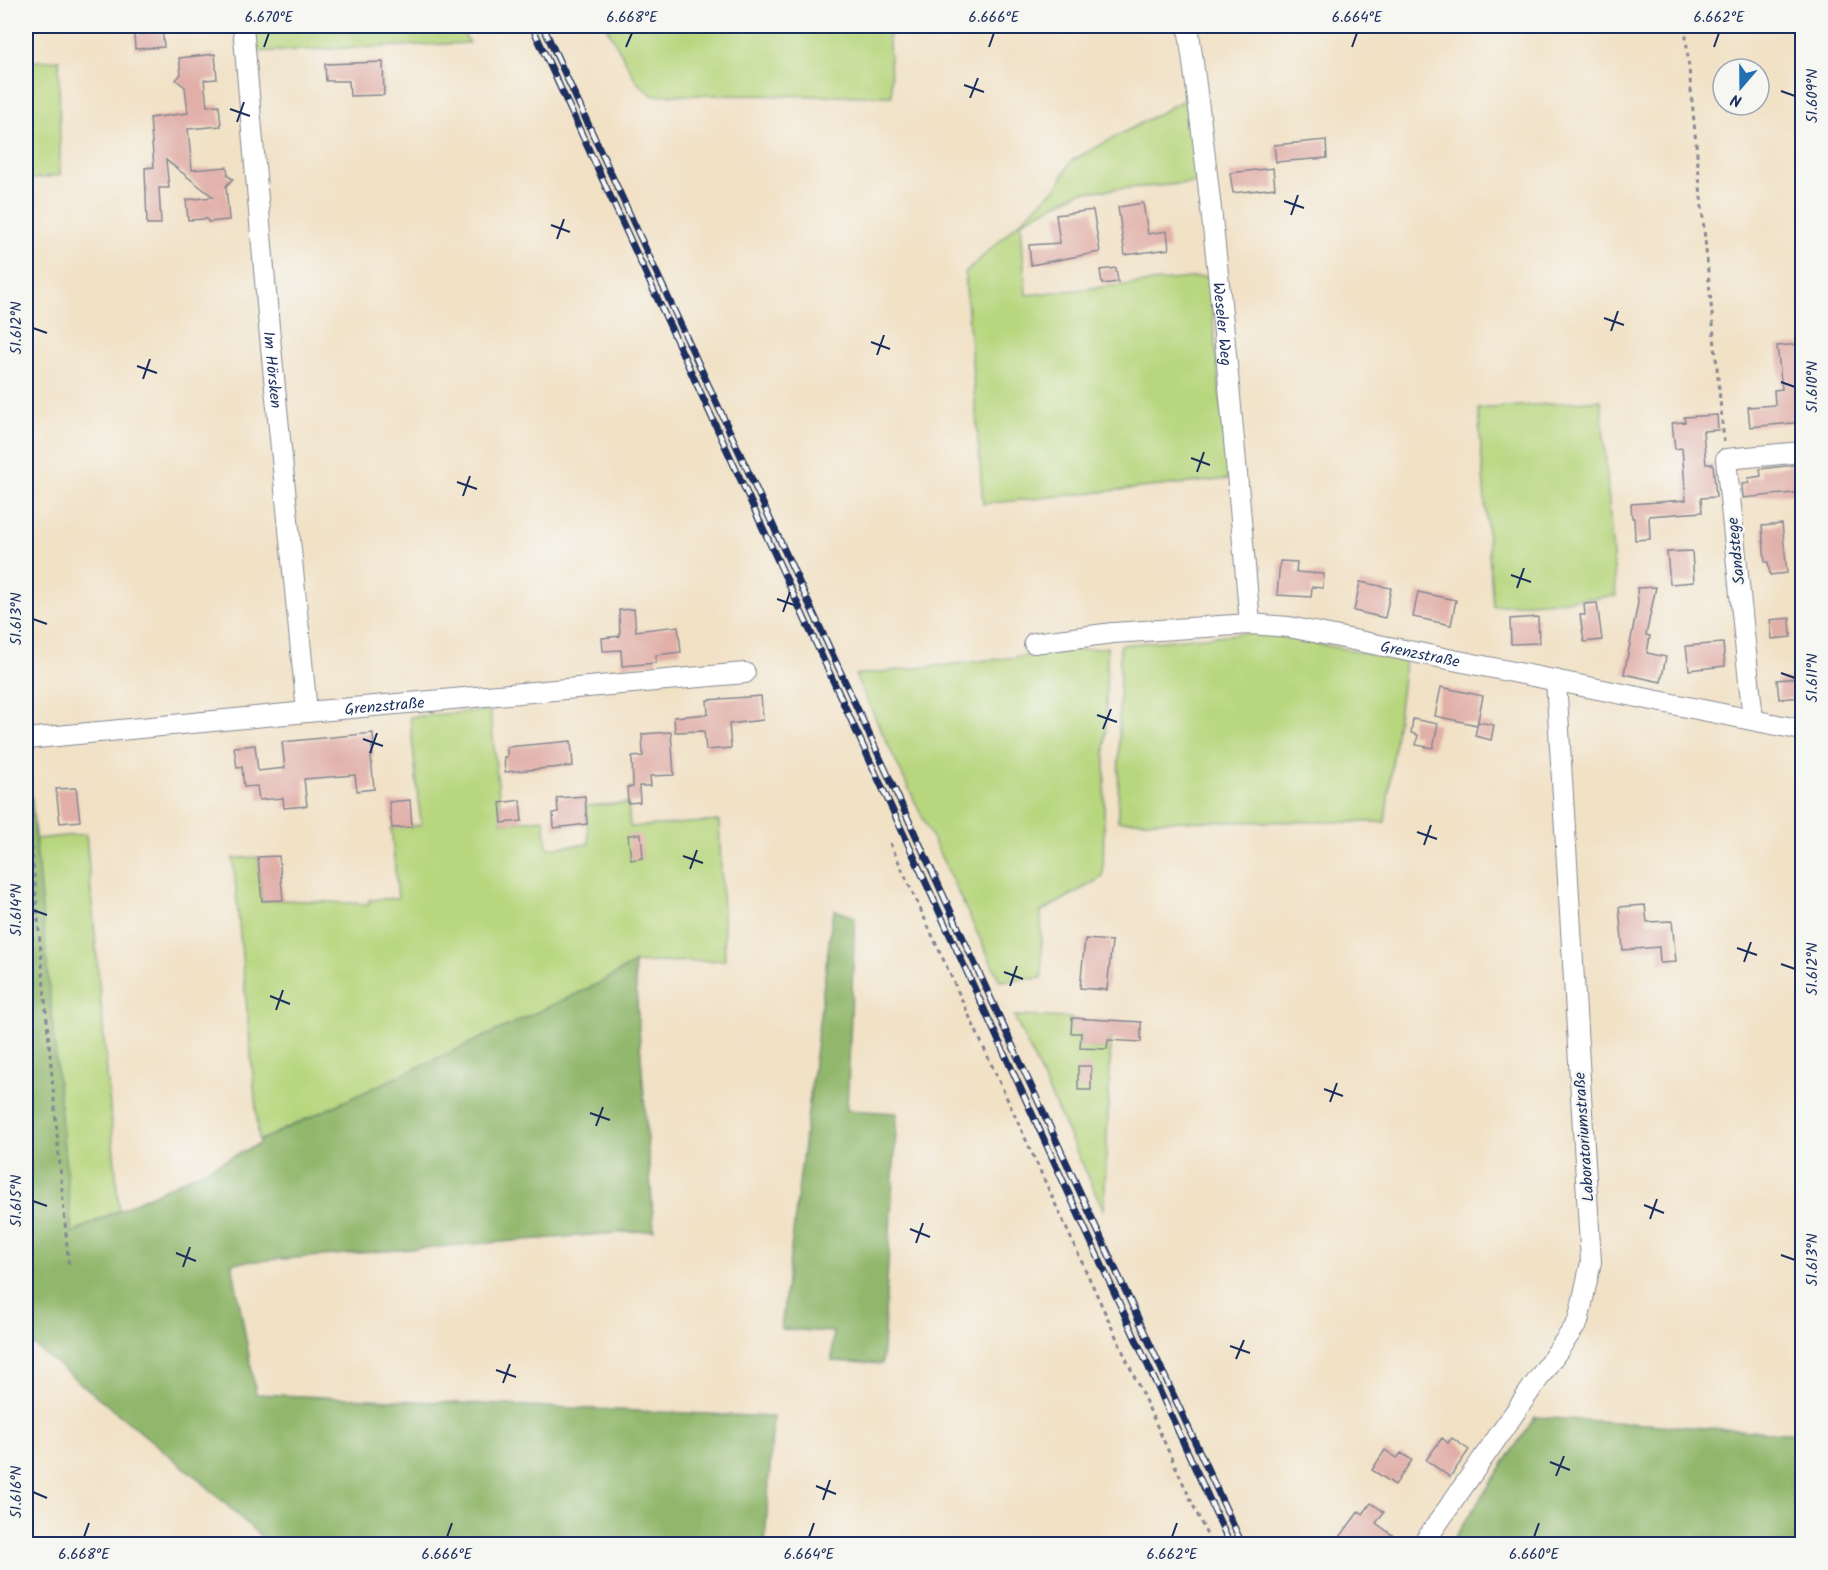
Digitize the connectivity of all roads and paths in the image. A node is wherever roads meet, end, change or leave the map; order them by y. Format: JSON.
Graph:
{"nodes":[{"id":1,"x":243,"y":26,"type":"edge"},
{"id":2,"x":1188,"y":26,"type":"edge"},
{"id":3,"x":1685,"y":26,"type":"edge"},
{"id":4,"x":1803,"y":452,"type":"edge"},
{"id":5,"x":1725,"y":459,"type":"junction"},
{"id":6,"x":1250,"y":624,"type":"junction"},
{"id":7,"x":1034,"y":643,"type":"dead end"},
{"id":8,"x":745,"y":674,"type":"dead end"},
{"id":9,"x":1556,"y":680,"type":"junction"},
{"id":10,"x":307,"y":712,"type":"junction"},
{"id":11,"x":1753,"y":720,"type":"junction"},
{"id":12,"x":1803,"y":730,"type":"edge"},
{"id":13,"x":26,"y":739,"type":"edge"},
{"id":14,"x":26,"y":784,"type":"edge"},
{"id":15,"x":890,"y":843,"type":"dead end"},
{"id":16,"x":69,"y":1268,"type":"dead end"},
{"id":17,"x":1211,"y":1545,"type":"edge"},
{"id":18,"x":1423,"y":1545,"type":"edge"}],
"edges":[{"from":1,"to":10,"type":"street","name":"Im Hörsken"},
{"from":2,"to":6,"type":"street","name":"Weseler Weg"},
{"from":3,"to":5,"type":"path"},
{"from":4,"to":5,"type":"street"},
{"from":5,"to":11,"type":"street","name":"Sandstege"},
{"from":6,"to":7,"type":"street","name":"Grenzstraße"},
{"from":6,"to":9,"type":"street","name":"Grenzstraße"},
{"from":8,"to":10,"type":"street","name":"Grenzstraße"},
{"from":9,"to":11,"type":"street","name":"Grenzstraße"},
{"from":9,"to":18,"type":"street","name":"Laboratoriumstraße"},
{"from":10,"to":13,"type":"street","name":"Grenzstraße"},
{"from":11,"to":12,"type":"street","name":"Grenzstraße"},
{"from":14,"to":16,"type":"path"},
{"from":15,"to":17,"type":"path"}]}
